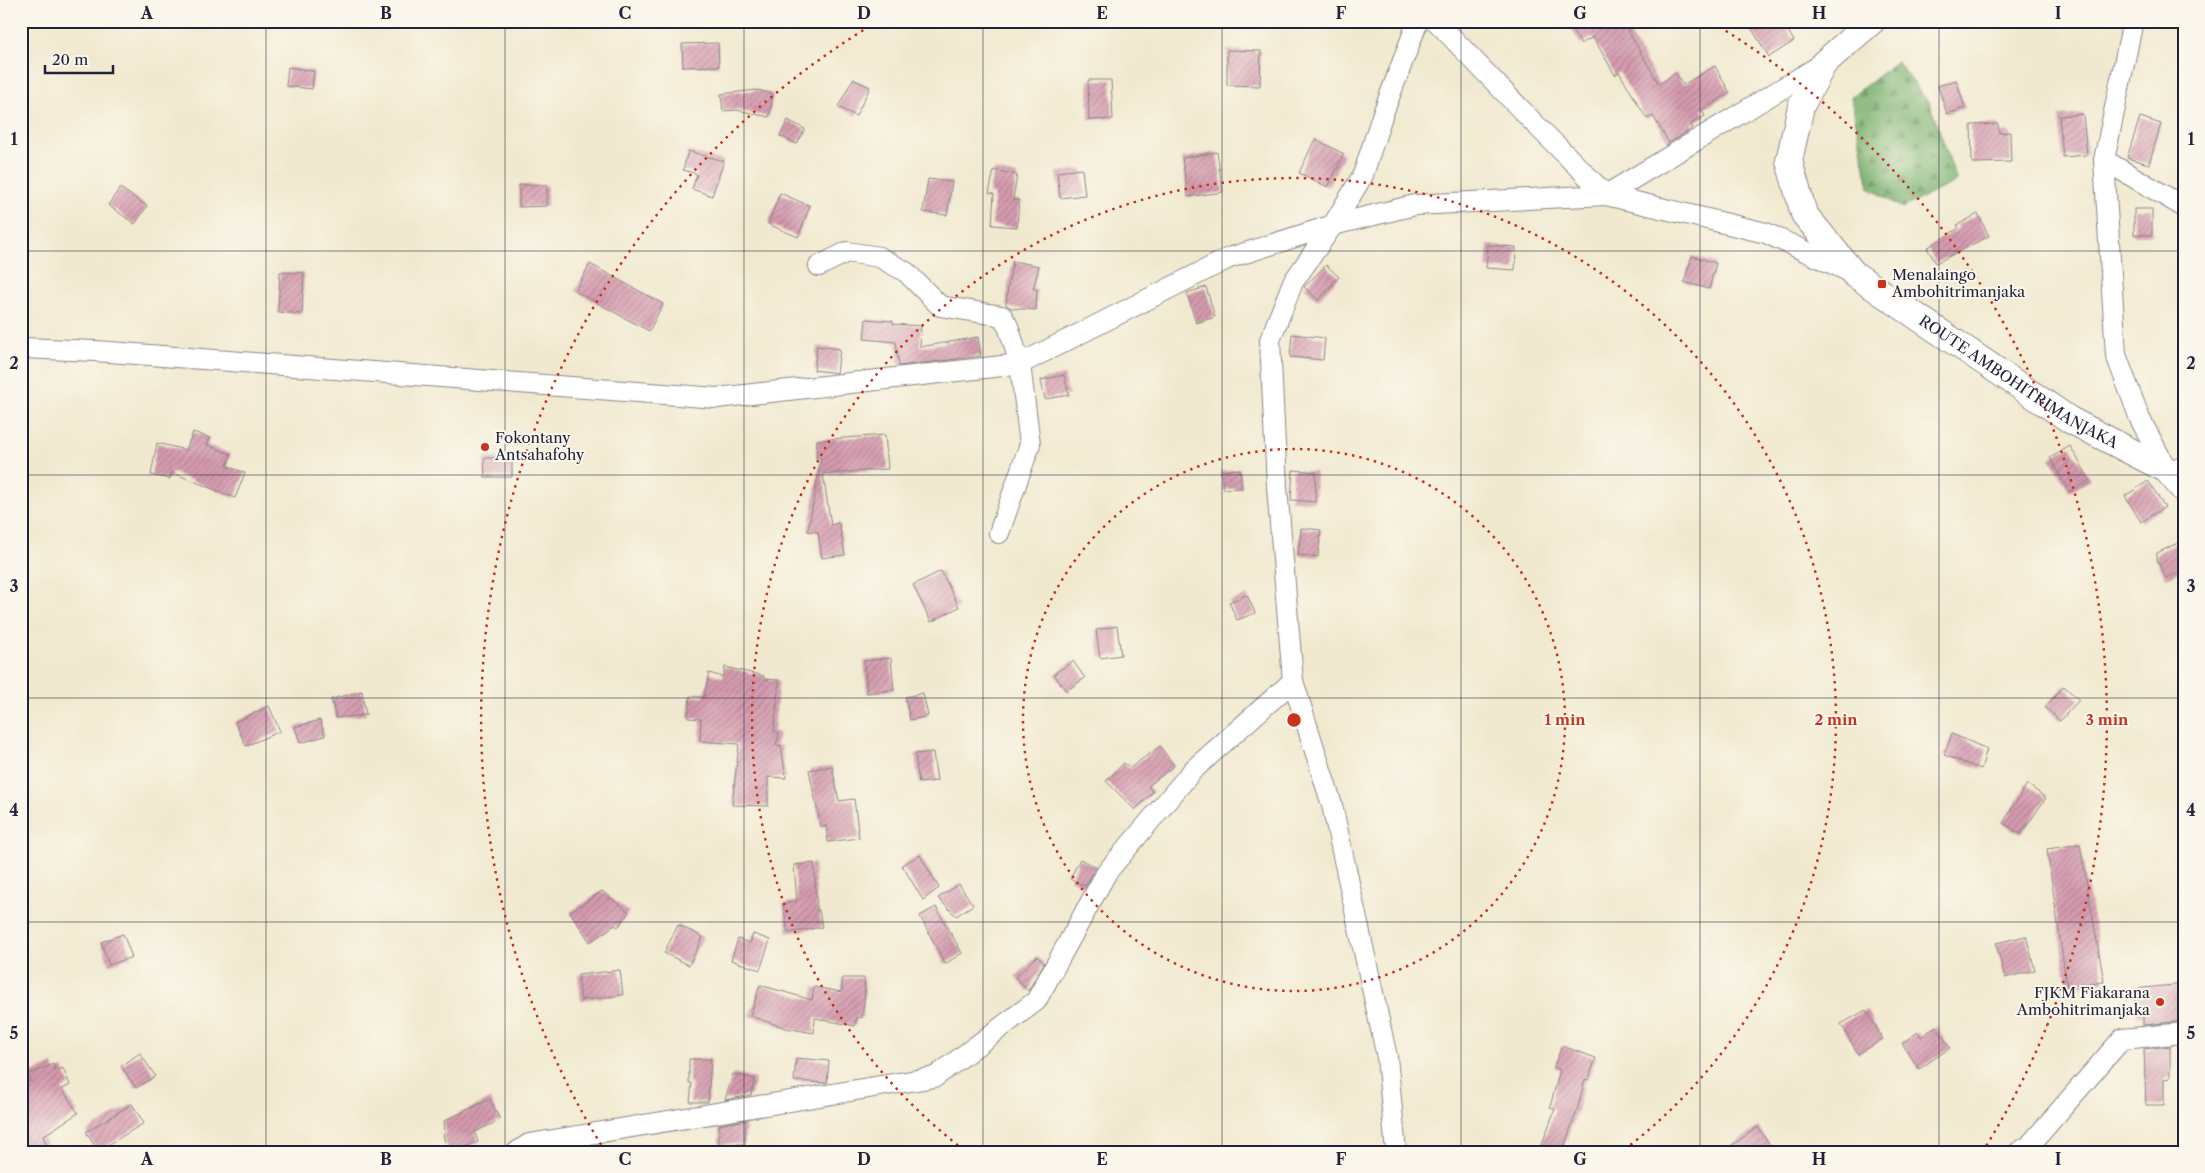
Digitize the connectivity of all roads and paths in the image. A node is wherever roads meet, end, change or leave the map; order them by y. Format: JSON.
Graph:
{"nodes":[{"id":1,"x":1418,"y":21,"type":"edge"},
{"id":2,"x":1436,"y":21,"type":"edge"},
{"id":3,"x":1872,"y":21,"type":"edge"},
{"id":4,"x":2133,"y":21,"type":"edge"},
{"id":5,"x":1824,"y":63,"type":"junction"},
{"id":6,"x":2104,"y":160,"type":"junction"},
{"id":7,"x":1606,"y":194,"type":"junction"},
{"id":8,"x":2184,"y":207,"type":"edge"},
{"id":9,"x":1333,"y":225,"type":"junction"},
{"id":10,"x":819,"y":266,"type":"dead end"},
{"id":11,"x":1854,"y":274,"type":"junction"},
{"id":12,"x":21,"y":348,"type":"edge"},
{"id":13,"x":1020,"y":364,"type":"junction"},
{"id":14,"x":2175,"y":468,"type":"edge"},
{"id":15,"x":2184,"y":490,"type":"edge"},
{"id":16,"x":999,"y":533,"type":"dead end"},
{"id":17,"x":1292,"y":681,"type":"junction"},
{"id":18,"x":2184,"y":1033,"type":"edge"},
{"id":19,"x":517,"y":1152,"type":"edge"},
{"id":20,"x":1396,"y":1152,"type":"edge"},
{"id":21,"x":2019,"y":1152,"type":"edge"}],
"edges":[{"from":1,"to":9,"type":"street"},
{"from":2,"to":7,"type":"street"},
{"from":3,"to":5,"type":"street","name":"ROUTE AMBOHITRIMANJAKA"},
{"from":4,"to":6,"type":"street"},
{"from":5,"to":7,"type":"street"},
{"from":5,"to":11,"type":"street","name":"ROUTE AMBOHITRIMANJAKA"},
{"from":6,"to":8,"type":"street"},
{"from":6,"to":14,"type":"street"},
{"from":7,"to":9,"type":"street"},
{"from":7,"to":11,"type":"street"},
{"from":9,"to":13,"type":"street"},
{"from":9,"to":17,"type":"street"},
{"from":10,"to":13,"type":"street"},
{"from":11,"to":14,"type":"street","name":"ROUTE AMBOHITRIMANJAKA"},
{"from":12,"to":13,"type":"street"},
{"from":13,"to":16,"type":"street"},
{"from":14,"to":15,"type":"street","name":"ROUTE AMBOHITRIMANJAKA"},
{"from":17,"to":19,"type":"street"},
{"from":17,"to":20,"type":"street"},
{"from":18,"to":21,"type":"street"}]}
